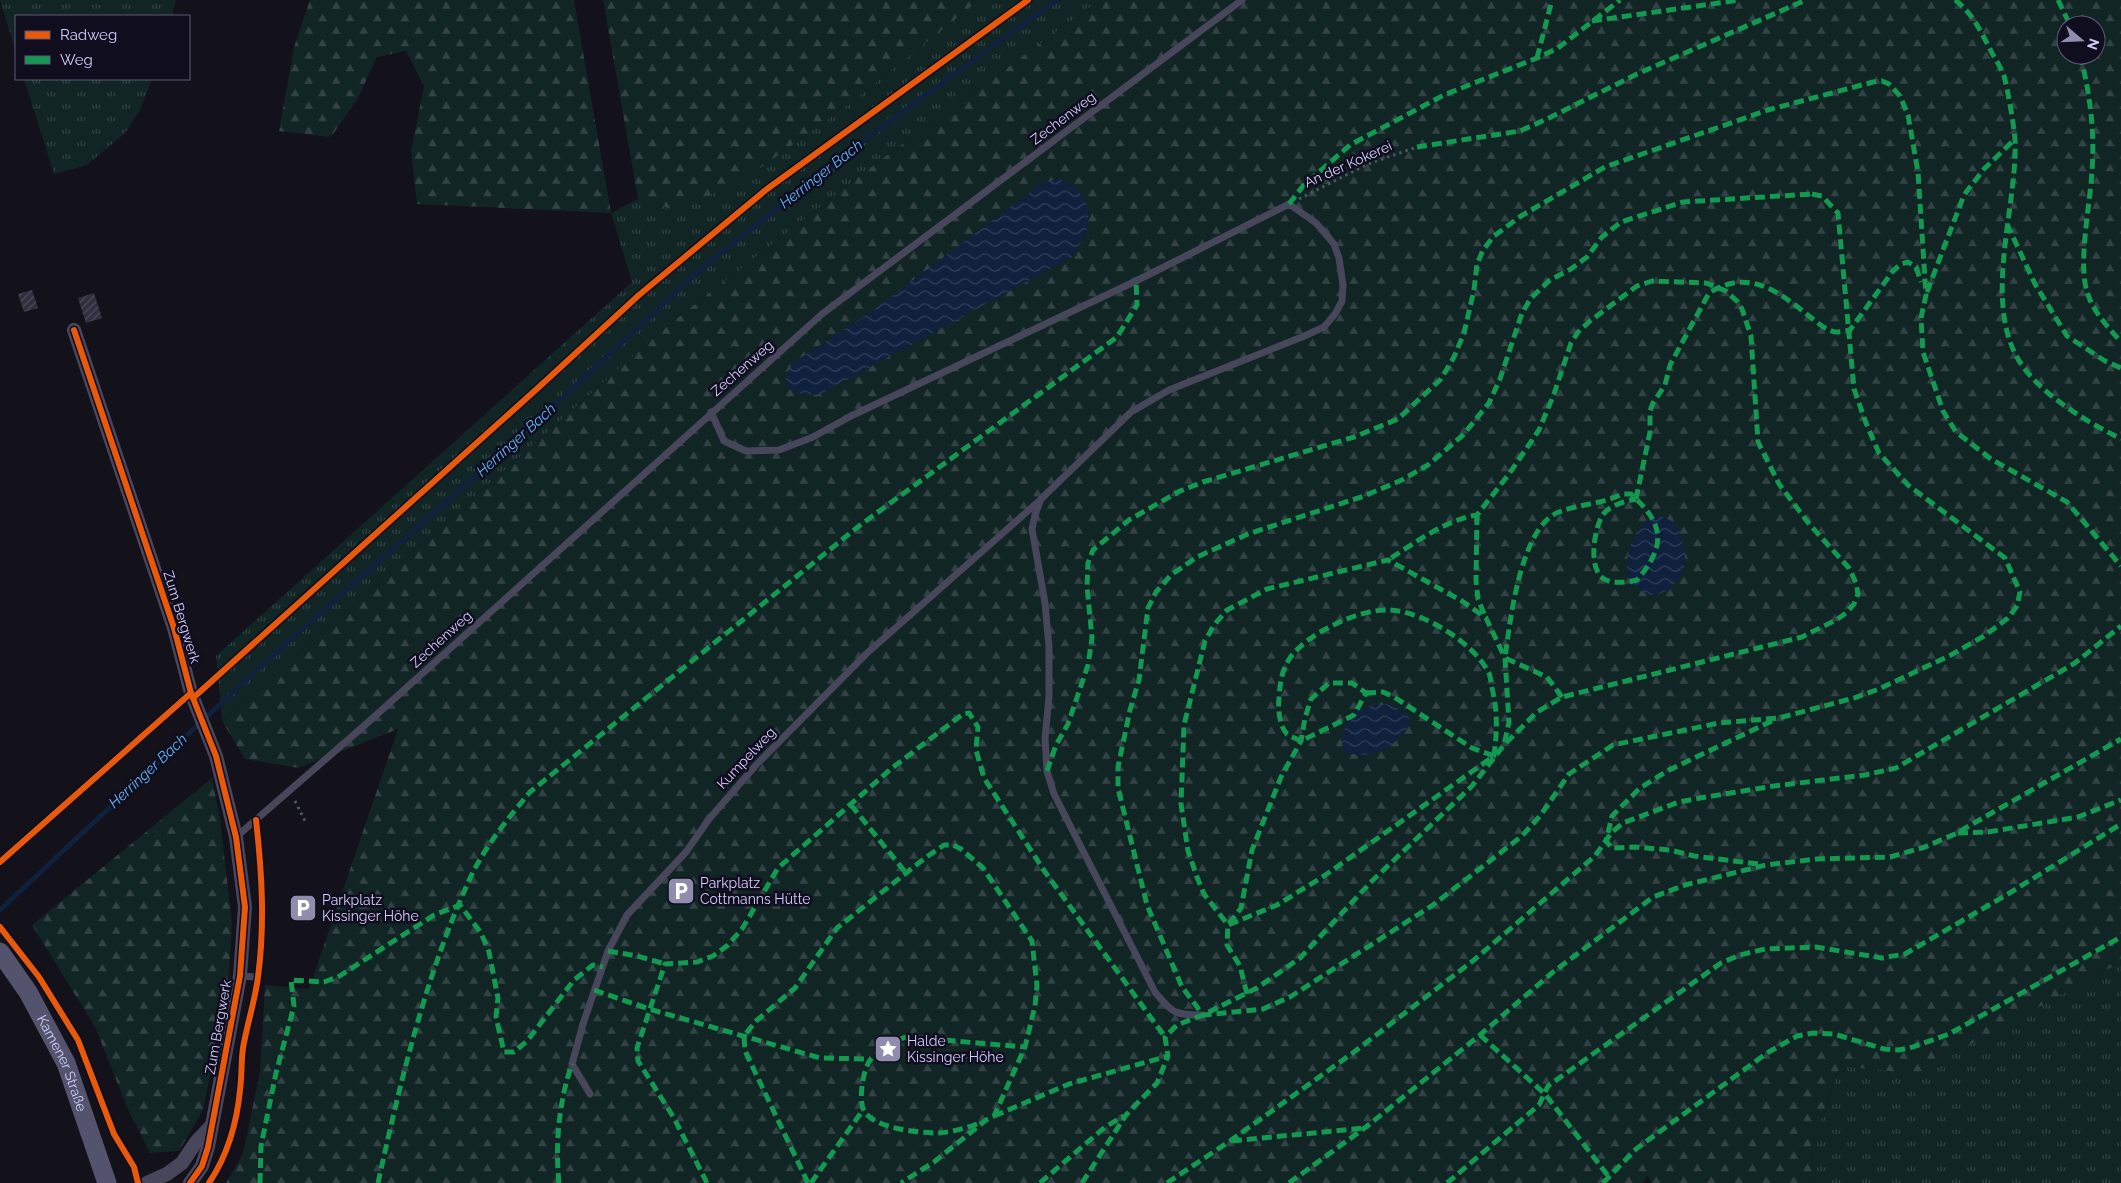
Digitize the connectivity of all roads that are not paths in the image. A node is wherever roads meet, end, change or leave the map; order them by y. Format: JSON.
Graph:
{"nodes":[{"id":1,"x":1242,"y":0,"type":"edge"},
{"id":2,"x":74,"y":330,"type":"dead end"},
{"id":3,"x":711,"y":412,"type":"junction"},
{"id":4,"x":1041,"y":499,"type":"junction"},
{"id":5,"x":236,"y":837,"type":"junction"},
{"id":6,"x":0,"y":952,"type":"edge"},
{"id":7,"x":240,"y":976,"type":"junction"},
{"id":8,"x":258,"y":978,"type":"dead end"},
{"id":9,"x":1203,"y":1015,"type":"dead end"},
{"id":10,"x":590,"y":1094,"type":"dead end"},
{"id":11,"x":211,"y":1126,"type":"junction"},
{"id":12,"x":191,"y":1182,"type":"edge"},
{"id":13,"x":107,"y":1183,"type":"edge"},
{"id":14,"x":147,"y":1183,"type":"edge"}],
"edges":[{"from":1,"to":3,"type":"lane","name":"Zechenweg"},
{"from":2,"to":5,"type":"street","name":"Zum Bergwerk"},
{"from":3,"to":4,"type":"lane","name":"Kumpelweg"},
{"from":3,"to":5,"type":"lane","name":"Zechenweg"},
{"from":4,"to":9,"type":"lane"},
{"from":4,"to":10,"type":"lane","name":"Kumpelweg"},
{"from":5,"to":7,"type":"street","name":"Zum Bergwerk"},
{"from":6,"to":13,"type":"main road","name":"Kamener Straße"},
{"from":7,"to":8,"type":"lane"},
{"from":7,"to":11,"type":"street","name":"Zum Bergwerk"},
{"from":11,"to":12,"type":"street","name":"Zum Bergwerk"},
{"from":11,"to":14,"type":"street","name":"Zum Bergwerk"}]}
